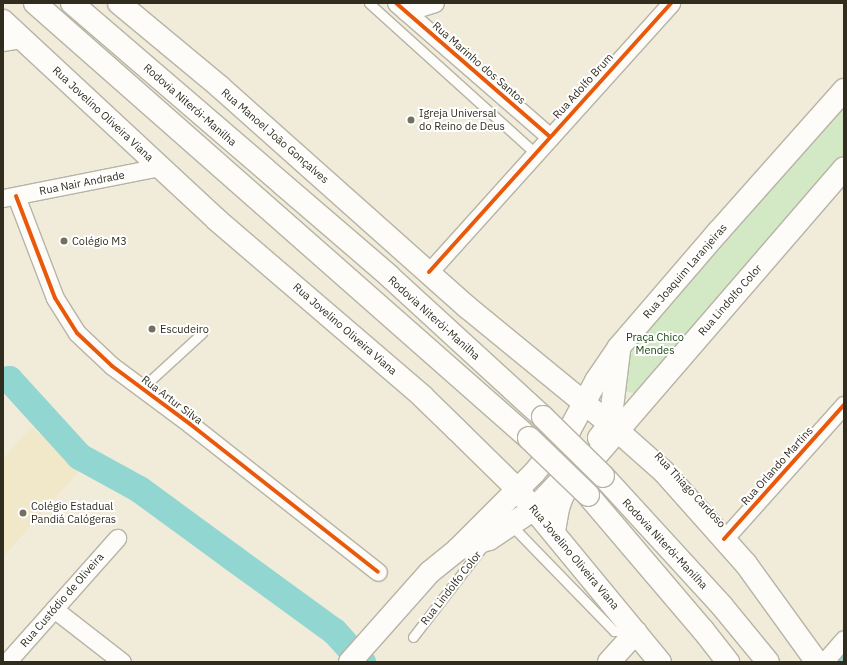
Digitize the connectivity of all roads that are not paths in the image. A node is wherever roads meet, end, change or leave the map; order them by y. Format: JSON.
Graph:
{"nodes":[{"id":1,"x":35,"y":3,"type":"edge"},
{"id":2,"x":72,"y":3,"type":"edge"},
{"id":3,"x":119,"y":3,"type":"edge"},
{"id":4,"x":370,"y":3,"type":"edge"},
{"id":5,"x":435,"y":3,"type":"edge"},
{"id":6,"x":671,"y":3,"type":"edge"},
{"id":7,"x":401,"y":7,"type":"edge"},
{"id":8,"x":3,"y":21,"type":"edge"},
{"id":9,"x":12,"y":40,"type":"edge"},
{"id":10,"x":844,"y":90,"type":"edge"},
{"id":11,"x":550,"y":137,"type":"junction"},
{"id":12,"x":535,"y":153,"type":"junction"},
{"id":13,"x":160,"y":167,"type":"junction"},
{"id":14,"x":844,"y":168,"type":"edge"},
{"id":15,"x":9,"y":197,"type":"edge"},
{"id":16,"x":429,"y":272,"type":"junction"},
{"id":17,"x":202,"y":333,"type":"dead end"},
{"id":18,"x":619,"y":347,"type":"junction"},
{"id":19,"x":142,"y":388,"type":"junction"},
{"id":20,"x":585,"y":403,"type":"junction"},
{"id":21,"x":844,"y":405,"type":"edge"},
{"id":22,"x":614,"y":427,"type":"junction"},
{"id":23,"x":518,"y":490,"type":"junction"},
{"id":24,"x":534,"y":509,"type":"junction"},
{"id":25,"x":511,"y":525,"type":"junction"},
{"id":26,"x":554,"y":531,"type":"junction"},
{"id":27,"x":117,"y":538,"type":"dead end"},
{"id":28,"x":489,"y":539,"type":"junction"},
{"id":29,"x":724,"y":539,"type":"junction"},
{"id":30,"x":458,"y":549,"type":"junction"},
{"id":31,"x":378,"y":572,"type":"dead end"},
{"id":32,"x":54,"y":609,"type":"junction"},
{"id":33,"x":636,"y":632,"type":"junction"},
{"id":34,"x":413,"y":637,"type":"dead end"},
{"id":35,"x":844,"y":639,"type":"edge"},
{"id":36,"x":7,"y":662,"type":"edge"},
{"id":37,"x":122,"y":662,"type":"edge"},
{"id":38,"x":350,"y":662,"type":"edge"},
{"id":39,"x":609,"y":662,"type":"edge"},
{"id":40,"x":660,"y":662,"type":"edge"},
{"id":41,"x":728,"y":662,"type":"edge"},
{"id":42,"x":768,"y":662,"type":"edge"},
{"id":43,"x":817,"y":662,"type":"edge"},
{"id":44,"x":824,"y":662,"type":"edge"}],
"edges":[{"from":1,"to":41,"type":"main road","bridge":true},
{"from":2,"to":42,"type":"main road","name":"Rodovia Niterói-Manilha","bridge":true},
{"from":3,"to":16,"type":"main road","name":"Rua Manoel João Gonçalves"},
{"from":4,"to":12,"type":"lane"},
{"from":5,"to":7,"type":"street"},
{"from":6,"to":11,"type":"street","name":"Rua Adolfo Brum"},
{"from":7,"to":11,"type":"street","name":"Rua Marinho dos Santos"},
{"from":8,"to":9,"type":"main road","name":"Rua Jovelino Oliveira Viana"},
{"from":9,"to":13,"type":"main road","name":"Rua Jovelino Oliveira Viana"},
{"from":10,"to":18,"type":"main road","name":"Rua Joaquim Laranjeiras"},
{"from":11,"to":12,"type":"street","name":"Rua Adolfo Brum"},
{"from":12,"to":16,"type":"street","name":"Rua Adolfo Brum"},
{"from":13,"to":15,"type":"street","name":"Rua Nair Andrade"},
{"from":13,"to":23,"type":"main road","name":"Rua Jovelino Oliveira Viana"},
{"from":14,"to":22,"type":"main road","name":"Rua Lindolfo Color"},
{"from":15,"to":19,"type":"street","name":"Rua Artur Silva"},
{"from":16,"to":20,"type":"main road","name":"Rua Thiago Cardoso"},
{"from":17,"to":19,"type":"lane"},
{"from":18,"to":20,"type":"main road","name":"Rua Joaquim Laranjeiras"},
{"from":18,"to":22,"type":"main road"},
{"from":19,"to":31,"type":"street","name":"Rua Artur Silva"},
{"from":20,"to":22,"type":"main road","name":"Rua Thiago Cardoso"},
{"from":20,"to":23,"type":"main road","name":"Rua Joaquim Laranjeiras"},
{"from":21,"to":29,"type":"street","name":"Rua Orlando Martins"},
{"from":22,"to":24,"type":"main road","name":"Rua Lindolfo Color"},
{"from":22,"to":26,"type":"main road","name":"Rua Lindolfo Color"},
{"from":22,"to":29,"type":"main road","name":"Rua Thiago Cardoso"},
{"from":23,"to":24,"type":"main road","name":"Rua Jovelino Oliveira Viana"},
{"from":23,"to":30,"type":"main road","name":"Rua Joaquim Laranjeiras"},
{"from":24,"to":25,"type":"main road","name":"Rua Lindolfo Color"},
{"from":24,"to":26,"type":"main road","name":"Rua Jovelino Oliveira Viana"},
{"from":25,"to":28,"type":"main road","name":"Rua Lindolfo Color"},
{"from":25,"to":33,"type":"lane"},
{"from":26,"to":33,"type":"main road","name":"Rua Jovelino Oliveira Viana"},
{"from":27,"to":32,"type":"street","name":"Rua Custódio de Oliveira"},
{"from":28,"to":30,"type":"main road","name":"Rua Lindolfo Color"},
{"from":28,"to":34,"type":"lane","name":"Rua Lindolfo Color"},
{"from":29,"to":43,"type":"main road","name":"Rua Thiago Cardoso"},
{"from":30,"to":38,"type":"main road","name":"Rua Joaquim Laranjeiras"},
{"from":32,"to":36,"type":"street","name":"Rua Custódio de Oliveira"},
{"from":32,"to":37,"type":"street"},
{"from":33,"to":39,"type":"main road"},
{"from":33,"to":40,"type":"main road","name":"Rua Jovelino Oliveira Viana"},
{"from":35,"to":44,"type":"street"}]}
